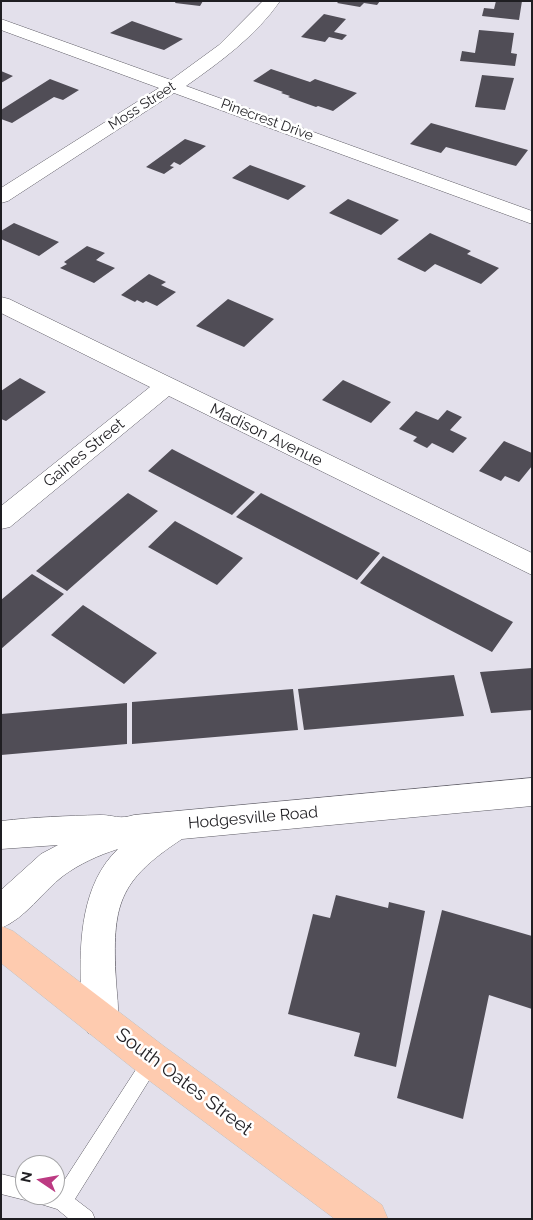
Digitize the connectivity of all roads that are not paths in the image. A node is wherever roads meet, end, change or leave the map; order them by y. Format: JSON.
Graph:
{"nodes":[{"id":1,"x":272,"y":1,"type":"edge"},
{"id":2,"x":1,"y":24,"type":"edge"},
{"id":3,"x":174,"y":86,"type":"junction"},
{"id":4,"x":1,"y":197,"type":"edge"},
{"id":5,"x":532,"y":218,"type":"edge"},
{"id":6,"x":1,"y":304,"type":"edge"},
{"id":7,"x":166,"y":386,"type":"junction"},
{"id":8,"x":1,"y":520,"type":"edge"},
{"id":9,"x":532,"y":565,"type":"edge"},
{"id":10,"x":532,"y":792,"type":"edge"},
{"id":11,"x":176,"y":825,"type":"junction"},
{"id":12,"x":134,"y":829,"type":"junction"},
{"id":13,"x":1,"y":835,"type":"edge"},
{"id":14,"x":1,"y":912,"type":"edge"},
{"id":15,"x":1,"y":942,"type":"edge"},
{"id":16,"x":101,"y":1020,"type":"junction"},
{"id":17,"x":152,"y":1060,"type":"junction"},
{"id":18,"x":1,"y":1184,"type":"edge"},
{"id":19,"x":15,"y":1188,"type":"edge"},
{"id":20,"x":65,"y":1196,"type":"edge"},
{"id":21,"x":65,"y":1203,"type":"edge"},
{"id":22,"x":85,"y":1219,"type":"edge"},
{"id":23,"x":368,"y":1219,"type":"edge"}],
"edges":[{"from":1,"to":3,"type":"street","name":"Moss Street"},
{"from":2,"to":3,"type":"street","name":"Pinecrest Drive"},
{"from":3,"to":4,"type":"street","name":"Moss Street"},
{"from":3,"to":5,"type":"street","name":"Pinecrest Drive"},
{"from":6,"to":7,"type":"street","name":"Madison Avenue"},
{"from":7,"to":8,"type":"street","name":"Gaines Street"},
{"from":7,"to":9,"type":"street","name":"Madison Avenue"},
{"from":10,"to":11,"type":"street","name":"Hodgesville Road"},
{"from":11,"to":12,"type":"street","name":"Hodgesville Road"},
{"from":11,"to":16,"type":"street"},
{"from":12,"to":13,"type":"street"},
{"from":12,"to":14,"type":"street","name":"Hodgesville Road"},
{"from":15,"to":16,"type":"main road","name":"South Oates Street"},
{"from":16,"to":17,"type":"main road","name":"South Oates Street"},
{"from":17,"to":20,"type":"lane"},
{"from":17,"to":23,"type":"main road","name":"South Oates Street"},
{"from":18,"to":19,"type":"lane"},
{"from":21,"to":22,"type":"lane"}]}
